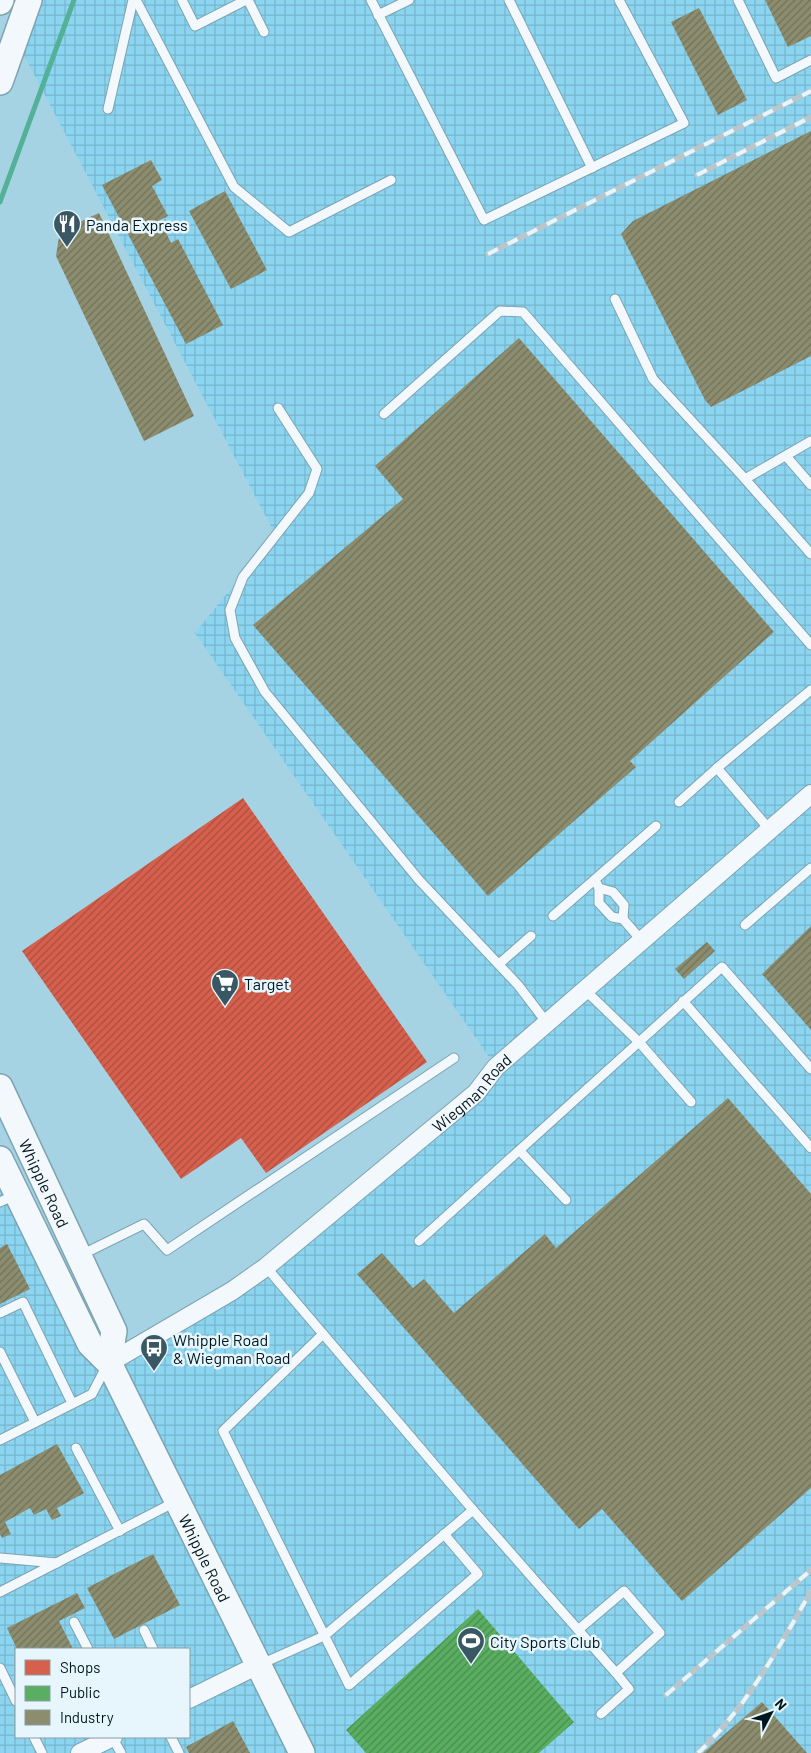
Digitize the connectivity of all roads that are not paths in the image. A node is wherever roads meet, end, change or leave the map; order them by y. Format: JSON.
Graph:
{"nodes":[{"id":1,"x":29,"y":0,"type":"edge"},
{"id":2,"x":135,"y":0,"type":"edge"},
{"id":3,"x":182,"y":0,"type":"edge"},
{"id":4,"x":247,"y":0,"type":"edge"},
{"id":5,"x":371,"y":0,"type":"edge"},
{"id":6,"x":409,"y":0,"type":"edge"},
{"id":7,"x":509,"y":0,"type":"edge"},
{"id":8,"x":619,"y":0,"type":"edge"},
{"id":9,"x":738,"y":0,"type":"edge"},
{"id":10,"x":378,"y":15,"type":"junction"},
{"id":11,"x":264,"y":32,"type":"dead end"},
{"id":12,"x":811,"y":60,"type":"edge"},
{"id":13,"x":2,"y":70,"type":"edge"},
{"id":14,"x":108,"y":109,"type":"dead end"},
{"id":15,"x":592,"y":168,"type":"junction"},
{"id":16,"x":391,"y":180,"type":"dead end"},
{"id":17,"x":615,"y":299,"type":"dead end"},
{"id":18,"x":278,"y":408,"type":"dead end"},
{"id":19,"x":384,"y":414,"type":"dead end"},
{"id":20,"x":811,"y":442,"type":"edge"},
{"id":21,"x":786,"y":456,"type":"junction"},
{"id":22,"x":745,"y":479,"type":"junction"},
{"id":23,"x":811,"y":485,"type":"edge"},
{"id":24,"x":811,"y":554,"type":"edge"},
{"id":25,"x":811,"y":645,"type":"edge"},
{"id":26,"x":811,"y":690,"type":"edge"},
{"id":27,"x":717,"y":768,"type":"junction"},
{"id":28,"x":811,"y":794,"type":"edge"},
{"id":29,"x":679,"y":802,"type":"dead end"},
{"id":30,"x":656,"y":826,"type":"dead end"},
{"id":31,"x":770,"y":830,"type":"junction"},
{"id":32,"x":811,"y":868,"type":"edge"},
{"id":33,"x":596,"y":884,"type":"junction"},
{"id":34,"x":553,"y":916,"type":"dead end"},
{"id":35,"x":623,"y":919,"type":"junction"},
{"id":36,"x":745,"y":924,"type":"dead end"},
{"id":37,"x":531,"y":936,"type":"dead end"},
{"id":38,"x":642,"y":940,"type":"junction"},
{"id":39,"x":499,"y":964,"type":"junction"},
{"id":40,"x":585,"y":990,"type":"junction"},
{"id":41,"x":683,"y":1001,"type":"junction"},
{"id":42,"x":547,"y":1023,"type":"junction"},
{"id":43,"x":639,"y":1042,"type":"junction"},
{"id":44,"x":454,"y":1058,"type":"dead end"},
{"id":45,"x":811,"y":1068,"type":"edge"},
{"id":46,"x":0,"y":1087,"type":"edge"},
{"id":47,"x":691,"y":1102,"type":"dead end"},
{"id":48,"x":811,"y":1148,"type":"edge"},
{"id":49,"x":520,"y":1151,"type":"junction"},
{"id":50,"x":0,"y":1159,"type":"edge"},
{"id":51,"x":8,"y":1198,"type":"edge"},
{"id":52,"x":566,"y":1200,"type":"dead end"},
{"id":53,"x":418,"y":1241,"type":"dead end"},
{"id":54,"x":79,"y":1256,"type":"junction"},
{"id":55,"x":266,"y":1266,"type":"junction"},
{"id":56,"x":0,"y":1312,"type":"edge"},
{"id":57,"x":323,"y":1334,"type":"junction"},
{"id":58,"x":0,"y":1352,"type":"edge"},
{"id":59,"x":109,"y":1363,"type":"junction"},
{"id":60,"x":72,"y":1403,"type":"junction"},
{"id":61,"x":35,"y":1422,"type":"junction"},
{"id":62,"x":0,"y":1440,"type":"edge"},
{"id":63,"x":76,"y":1448,"type":"dead end"},
{"id":64,"x":178,"y":1501,"type":"junction"},
{"id":65,"x":473,"y":1510,"type":"junction"},
{"id":66,"x":120,"y":1531,"type":"junction"},
{"id":67,"x":444,"y":1534,"type":"junction"},
{"id":68,"x":0,"y":1558,"type":"edge"},
{"id":69,"x":58,"y":1563,"type":"junction"},
{"id":70,"x":0,"y":1592,"type":"edge"},
{"id":71,"x":74,"y":1622,"type":"dead end"},
{"id":72,"x":144,"y":1630,"type":"dead end"},
{"id":73,"x":578,"y":1630,"type":"junction"},
{"id":74,"x":324,"y":1636,"type":"junction"},
{"id":75,"x":87,"y":1648,"type":"edge"},
{"id":76,"x":153,"y":1648,"type":"edge"},
{"id":77,"x":258,"y":1665,"type":"junction"},
{"id":78,"x":0,"y":1668,"type":"edge"},
{"id":79,"x":616,"y":1673,"type":"junction"},
{"id":80,"x":15,"y":1699,"type":"edge"},
{"id":81,"x":190,"y":1699,"type":"edge"},
{"id":82,"x":600,"y":1714,"type":"dead end"},
{"id":83,"x":34,"y":1738,"type":"edge"},
{"id":84,"x":111,"y":1738,"type":"edge"},
{"id":85,"x":114,"y":1738,"type":"edge"},
{"id":86,"x":172,"y":1738,"type":"edge"},
{"id":87,"x":42,"y":1753,"type":"edge"},
{"id":88,"x":80,"y":1753,"type":"edge"},
{"id":89,"x":121,"y":1753,"type":"edge"},
{"id":90,"x":179,"y":1753,"type":"edge"},
{"id":91,"x":302,"y":1753,"type":"edge"}],
"edges":[{"from":1,"to":13,"type":"main road"},
{"from":2,"to":14,"type":"lane"},
{"from":2,"to":16,"type":"lane"},
{"from":3,"to":4,"type":"lane"},
{"from":4,"to":11,"type":"lane"},
{"from":5,"to":10,"type":"lane"},
{"from":6,"to":10,"type":"lane"},
{"from":7,"to":15,"type":"lane"},
{"from":8,"to":15,"type":"lane"},
{"from":9,"to":12,"type":"lane"},
{"from":10,"to":15,"type":"lane"},
{"from":17,"to":22,"type":"lane"},
{"from":18,"to":39,"type":"lane"},
{"from":19,"to":25,"type":"lane"},
{"from":20,"to":21,"type":"lane"},
{"from":21,"to":22,"type":"lane"},
{"from":21,"to":23,"type":"lane"},
{"from":22,"to":24,"type":"lane"},
{"from":26,"to":27,"type":"lane"},
{"from":27,"to":29,"type":"lane"},
{"from":27,"to":31,"type":"lane"},
{"from":28,"to":31,"type":"street","name":"Wiegman Road"},
{"from":30,"to":33,"type":"lane"},
{"from":31,"to":38,"type":"street","name":"Wiegman Road"},
{"from":32,"to":36,"type":"lane"},
{"from":33,"to":34,"type":"lane"},
{"from":33,"to":35,"type":"lane"},
{"from":33,"to":35,"type":"lane"},
{"from":35,"to":38,"type":"lane"},
{"from":37,"to":39,"type":"lane"},
{"from":38,"to":40,"type":"street","name":"Wiegman Road"},
{"from":39,"to":42,"type":"lane"},
{"from":40,"to":42,"type":"street","name":"Wiegman Road"},
{"from":40,"to":43,"type":"lane"},
{"from":41,"to":43,"type":"lane"},
{"from":41,"to":45,"type":"lane"},
{"from":41,"to":48,"type":"lane"},
{"from":42,"to":55,"type":"street","name":"Wiegman Road"},
{"from":43,"to":47,"type":"lane"},
{"from":43,"to":49,"type":"lane"},
{"from":44,"to":54,"type":"lane"},
{"from":46,"to":54,"type":"main road","name":"Whipple Road"},
{"from":49,"to":52,"type":"lane"},
{"from":49,"to":53,"type":"lane"},
{"from":50,"to":51,"type":"main road","name":"Whipple Road"},
{"from":51,"to":59,"type":"main road","name":"Whipple Road"},
{"from":54,"to":59,"type":"main road","name":"Whipple Road"},
{"from":55,"to":57,"type":"lane"},
{"from":55,"to":59,"type":"street","name":"Wiegman Road"},
{"from":56,"to":60,"type":"lane"},
{"from":57,"to":65,"type":"lane"},
{"from":57,"to":74,"type":"lane"},
{"from":58,"to":61,"type":"lane"},
{"from":59,"to":60,"type":"lane"},
{"from":59,"to":64,"type":"main road","name":"Whipple Road"},
{"from":60,"to":61,"type":"lane"},
{"from":61,"to":62,"type":"lane"},
{"from":63,"to":66,"type":"lane"},
{"from":64,"to":66,"type":"lane"},
{"from":64,"to":77,"type":"main road","name":"Whipple Road"},
{"from":65,"to":67,"type":"lane"},
{"from":65,"to":73,"type":"lane"},
{"from":66,"to":69,"type":"lane"},
{"from":67,"to":74,"type":"lane"},
{"from":67,"to":74,"type":"lane"},
{"from":68,"to":69,"type":"lane"},
{"from":69,"to":70,"type":"lane"},
{"from":71,"to":75,"type":"lane"},
{"from":72,"to":76,"type":"lane"},
{"from":73,"to":79,"type":"lane"},
{"from":73,"to":79,"type":"lane"},
{"from":74,"to":77,"type":"lane"},
{"from":77,"to":81,"type":"street"},
{"from":77,"to":91,"type":"main road","name":"Whipple Road"},
{"from":78,"to":80,"type":"lane"},
{"from":79,"to":82,"type":"lane"},
{"from":83,"to":87,"type":"lane"},
{"from":84,"to":88,"type":"street"},
{"from":85,"to":89,"type":"lane"},
{"from":86,"to":90,"type":"lane"}]}
